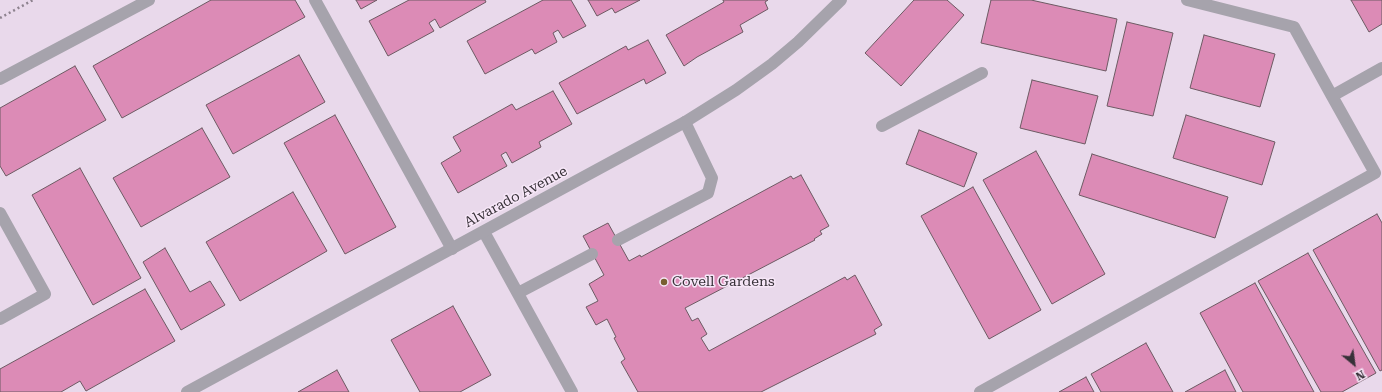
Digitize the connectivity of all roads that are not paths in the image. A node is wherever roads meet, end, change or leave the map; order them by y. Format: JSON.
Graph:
{"nodes":[{"id":1,"x":149,"y":0,"type":"edge"},
{"id":2,"x":315,"y":0,"type":"edge"},
{"id":3,"x":841,"y":0,"type":"edge"},
{"id":4,"x":1187,"y":0,"type":"edge"},
{"id":5,"x":1382,"y":68,"type":"edge"},
{"id":6,"x":982,"y":74,"type":"dead end"},
{"id":7,"x":0,"y":79,"type":"edge"},
{"id":8,"x":1332,"y":96,"type":"junction"},
{"id":9,"x":685,"y":122,"type":"junction"},
{"id":10,"x":882,"y":126,"type":"dead end"},
{"id":11,"x":0,"y":213,"type":"edge"},
{"id":12,"x":484,"y":232,"type":"junction"},
{"id":13,"x":618,"y":240,"type":"dead end"},
{"id":14,"x":452,"y":249,"type":"junction"},
{"id":15,"x":592,"y":254,"type":"dead end"},
{"id":16,"x":518,"y":293,"type":"junction"},
{"id":17,"x":0,"y":319,"type":"edge"},
{"id":18,"x":187,"y":392,"type":"edge"},
{"id":19,"x":572,"y":392,"type":"edge"},
{"id":20,"x":980,"y":392,"type":"edge"}],
"edges":[{"from":1,"to":7,"type":"street"},
{"from":2,"to":14,"type":"street"},
{"from":3,"to":9,"type":"street","name":"Alvarado Avenue"},
{"from":4,"to":8,"type":"street"},
{"from":5,"to":8,"type":"street"},
{"from":6,"to":10,"type":"street"},
{"from":8,"to":20,"type":"street"},
{"from":9,"to":12,"type":"street","name":"Alvarado Avenue"},
{"from":9,"to":13,"type":"street"},
{"from":11,"to":17,"type":"street"},
{"from":12,"to":14,"type":"street","name":"Alvarado Avenue"},
{"from":12,"to":16,"type":"street"},
{"from":14,"to":18,"type":"street","name":"Alvarado Avenue"},
{"from":15,"to":16,"type":"street"},
{"from":16,"to":19,"type":"street"}]}
